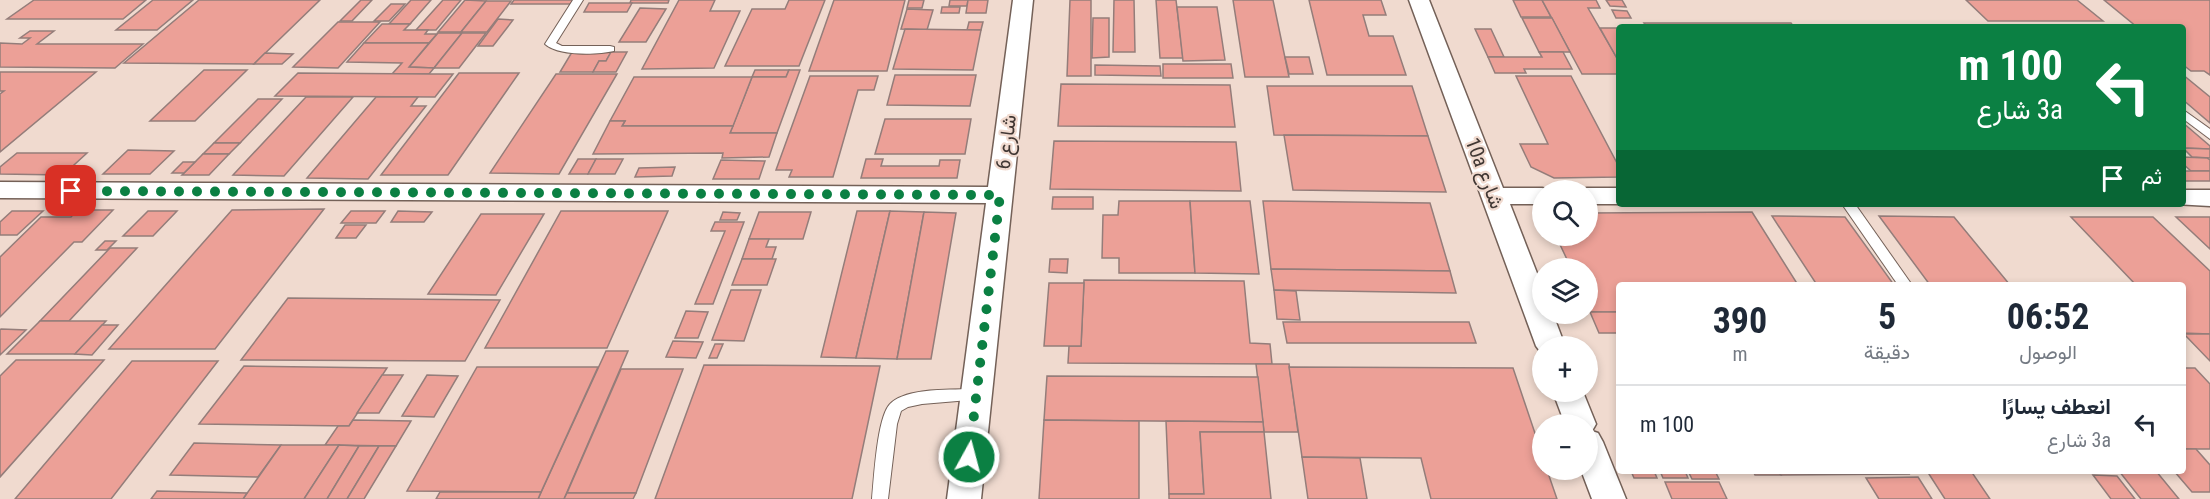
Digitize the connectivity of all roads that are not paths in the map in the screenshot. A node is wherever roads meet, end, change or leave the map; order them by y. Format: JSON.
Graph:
{"nodes":[{"id":1,"x":578,"y":0,"type":"edge"},
{"id":2,"x":1023,"y":0,"type":"edge"},
{"id":3,"x":1419,"y":0,"type":"edge"},
{"id":4,"x":610,"y":49,"type":"dead end"},
{"id":5,"x":2186,"y":115,"type":"edge"},
{"id":6,"x":2210,"y":135,"type":"edge"},
{"id":7,"x":0,"y":190,"type":"edge"},
{"id":8,"x":1000,"y":195,"type":"junction"},
{"id":9,"x":1494,"y":196,"type":"junction"},
{"id":10,"x":1532,"y":196,"type":"edge"},
{"id":11,"x":1598,"y":196,"type":"edge"},
{"id":12,"x":1616,"y":196,"type":"edge"},
{"id":13,"x":2186,"y":198,"type":"edge"},
{"id":14,"x":2210,"y":198,"type":"edge"},
{"id":15,"x":1850,"y":207,"type":"edge"},
{"id":16,"x":1903,"y":282,"type":"edge"},
{"id":17,"x":1547,"y":336,"type":"edge"},
{"id":18,"x":976,"y":394,"type":"junction"},
{"id":19,"x":1598,"y":470,"type":"edge"},
{"id":20,"x":880,"y":499,"type":"edge"},
{"id":21,"x":964,"y":499,"type":"edge"},
{"id":22,"x":1609,"y":499,"type":"edge"}],
"edges":[{"from":1,"to":4,"type":"lane"},
{"from":2,"to":8,"type":"street","name":"شارع 6"},
{"from":3,"to":9,"type":"street","name":"10a شارع"},
{"from":5,"to":6,"type":"lane"},
{"from":7,"to":8,"type":"street"},
{"from":8,"to":18,"type":"street","name":"شارع 6"},
{"from":9,"to":10,"type":"street"},
{"from":9,"to":17,"type":"street","name":"10a شارع"},
{"from":11,"to":12,"type":"street"},
{"from":13,"to":14,"type":"street"},
{"from":15,"to":16,"type":"lane"},
{"from":18,"to":20,"type":"lane"},
{"from":18,"to":21,"type":"street","name":"شارع 6"},
{"from":19,"to":22,"type":"street"}]}
